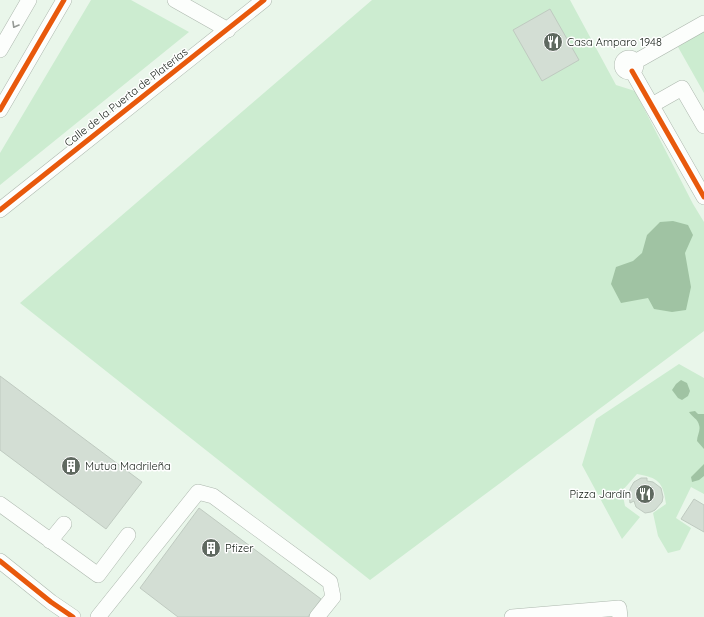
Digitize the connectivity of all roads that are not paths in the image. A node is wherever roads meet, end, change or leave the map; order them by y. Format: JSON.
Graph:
{"nodes":[{"id":1,"x":29,"y":0,"type":"edge"},
{"id":2,"x":64,"y":0,"type":"edge"},
{"id":3,"x":264,"y":0,"type":"edge"},
{"id":4,"x":180,"y":1,"type":"edge"},
{"id":5,"x":704,"y":22,"type":"edge"},
{"id":6,"x":228,"y":30,"type":"junction"},
{"id":7,"x":0,"y":50,"type":"edge"},
{"id":8,"x":652,"y":105,"type":"junction"},
{"id":9,"x":0,"y":110,"type":"edge"},
{"id":10,"x":704,"y":126,"type":"edge"},
{"id":11,"x":704,"y":197,"type":"edge"},
{"id":12,"x":0,"y":210,"type":"edge"},
{"id":13,"x":0,"y":504,"type":"edge"},
{"id":14,"x":64,"y":524,"type":"dead end"},
{"id":15,"x":128,"y":535,"type":"dead end"},
{"id":16,"x":50,"y":541,"type":"junction"},
{"id":17,"x":0,"y":561,"type":"edge"},
{"id":18,"x":73,"y":617,"type":"edge"},
{"id":19,"x":98,"y":617,"type":"edge"},
{"id":20,"x":317,"y":617,"type":"edge"},
{"id":21,"x":512,"y":617,"type":"edge"},
{"id":22,"x":620,"y":617,"type":"edge"}],
"edges":[{"from":1,"to":7,"type":"street","one_way":true},
{"from":2,"to":9,"type":"street"},
{"from":3,"to":6,"type":"street","name":"Calle de la Puerta de Platerías"},
{"from":4,"to":6,"type":"street"},
{"from":5,"to":8,"type":"street"},
{"from":6,"to":12,"type":"street","name":"Calle de la Puerta de Platerías"},
{"from":8,"to":10,"type":"street"},
{"from":8,"to":11,"type":"street"},
{"from":13,"to":16,"type":"street"},
{"from":14,"to":16,"type":"street"},
{"from":15,"to":16,"type":"street"},
{"from":17,"to":18,"type":"street"},
{"from":19,"to":20,"type":"street"},
{"from":21,"to":22,"type":"street"}]}
